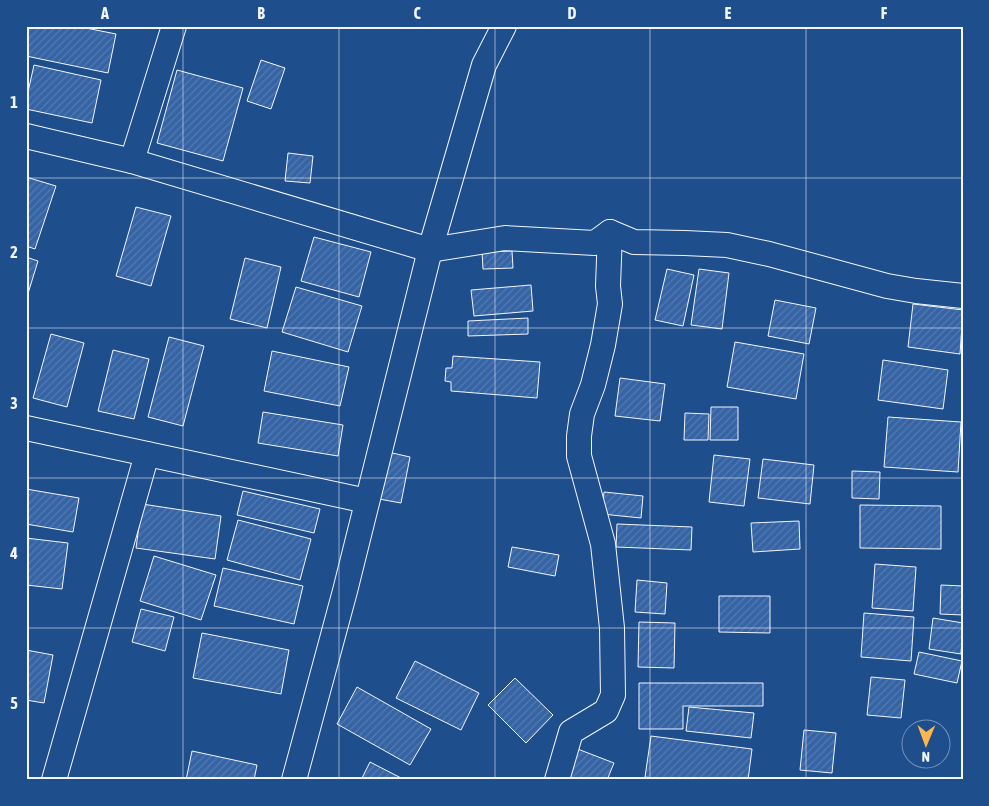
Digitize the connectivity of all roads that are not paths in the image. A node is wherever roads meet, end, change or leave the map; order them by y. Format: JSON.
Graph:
{"nodes":[{"id":1,"x":174,"y":26,"type":"edge"},
{"id":2,"x":504,"y":26,"type":"edge"},
{"id":3,"x":26,"y":136,"type":"edge"},
{"id":4,"x":132,"y":161,"type":"junction"},
{"id":5,"x":610,"y":232,"type":"junction"},
{"id":6,"x":430,"y":250,"type":"junction"},
{"id":7,"x":963,"y":296,"type":"edge"},
{"id":8,"x":26,"y":428,"type":"edge"},
{"id":9,"x":147,"y":454,"type":"junction"},
{"id":10,"x":367,"y":501,"type":"junction"},
{"id":11,"x":54,"y":780,"type":"edge"},
{"id":12,"x":294,"y":780,"type":"edge"},
{"id":13,"x":557,"y":780,"type":"edge"}],
"edges":[{"from":1,"to":4,"type":"street"},
{"from":2,"to":6,"type":"street"},
{"from":3,"to":4,"type":"street"},
{"from":4,"to":6,"type":"street"},
{"from":5,"to":6,"type":"street"},
{"from":5,"to":7,"type":"street"},
{"from":5,"to":13,"type":"street"},
{"from":6,"to":10,"type":"street"},
{"from":8,"to":9,"type":"street"},
{"from":9,"to":10,"type":"street"},
{"from":9,"to":11,"type":"street"},
{"from":10,"to":12,"type":"street"}]}
